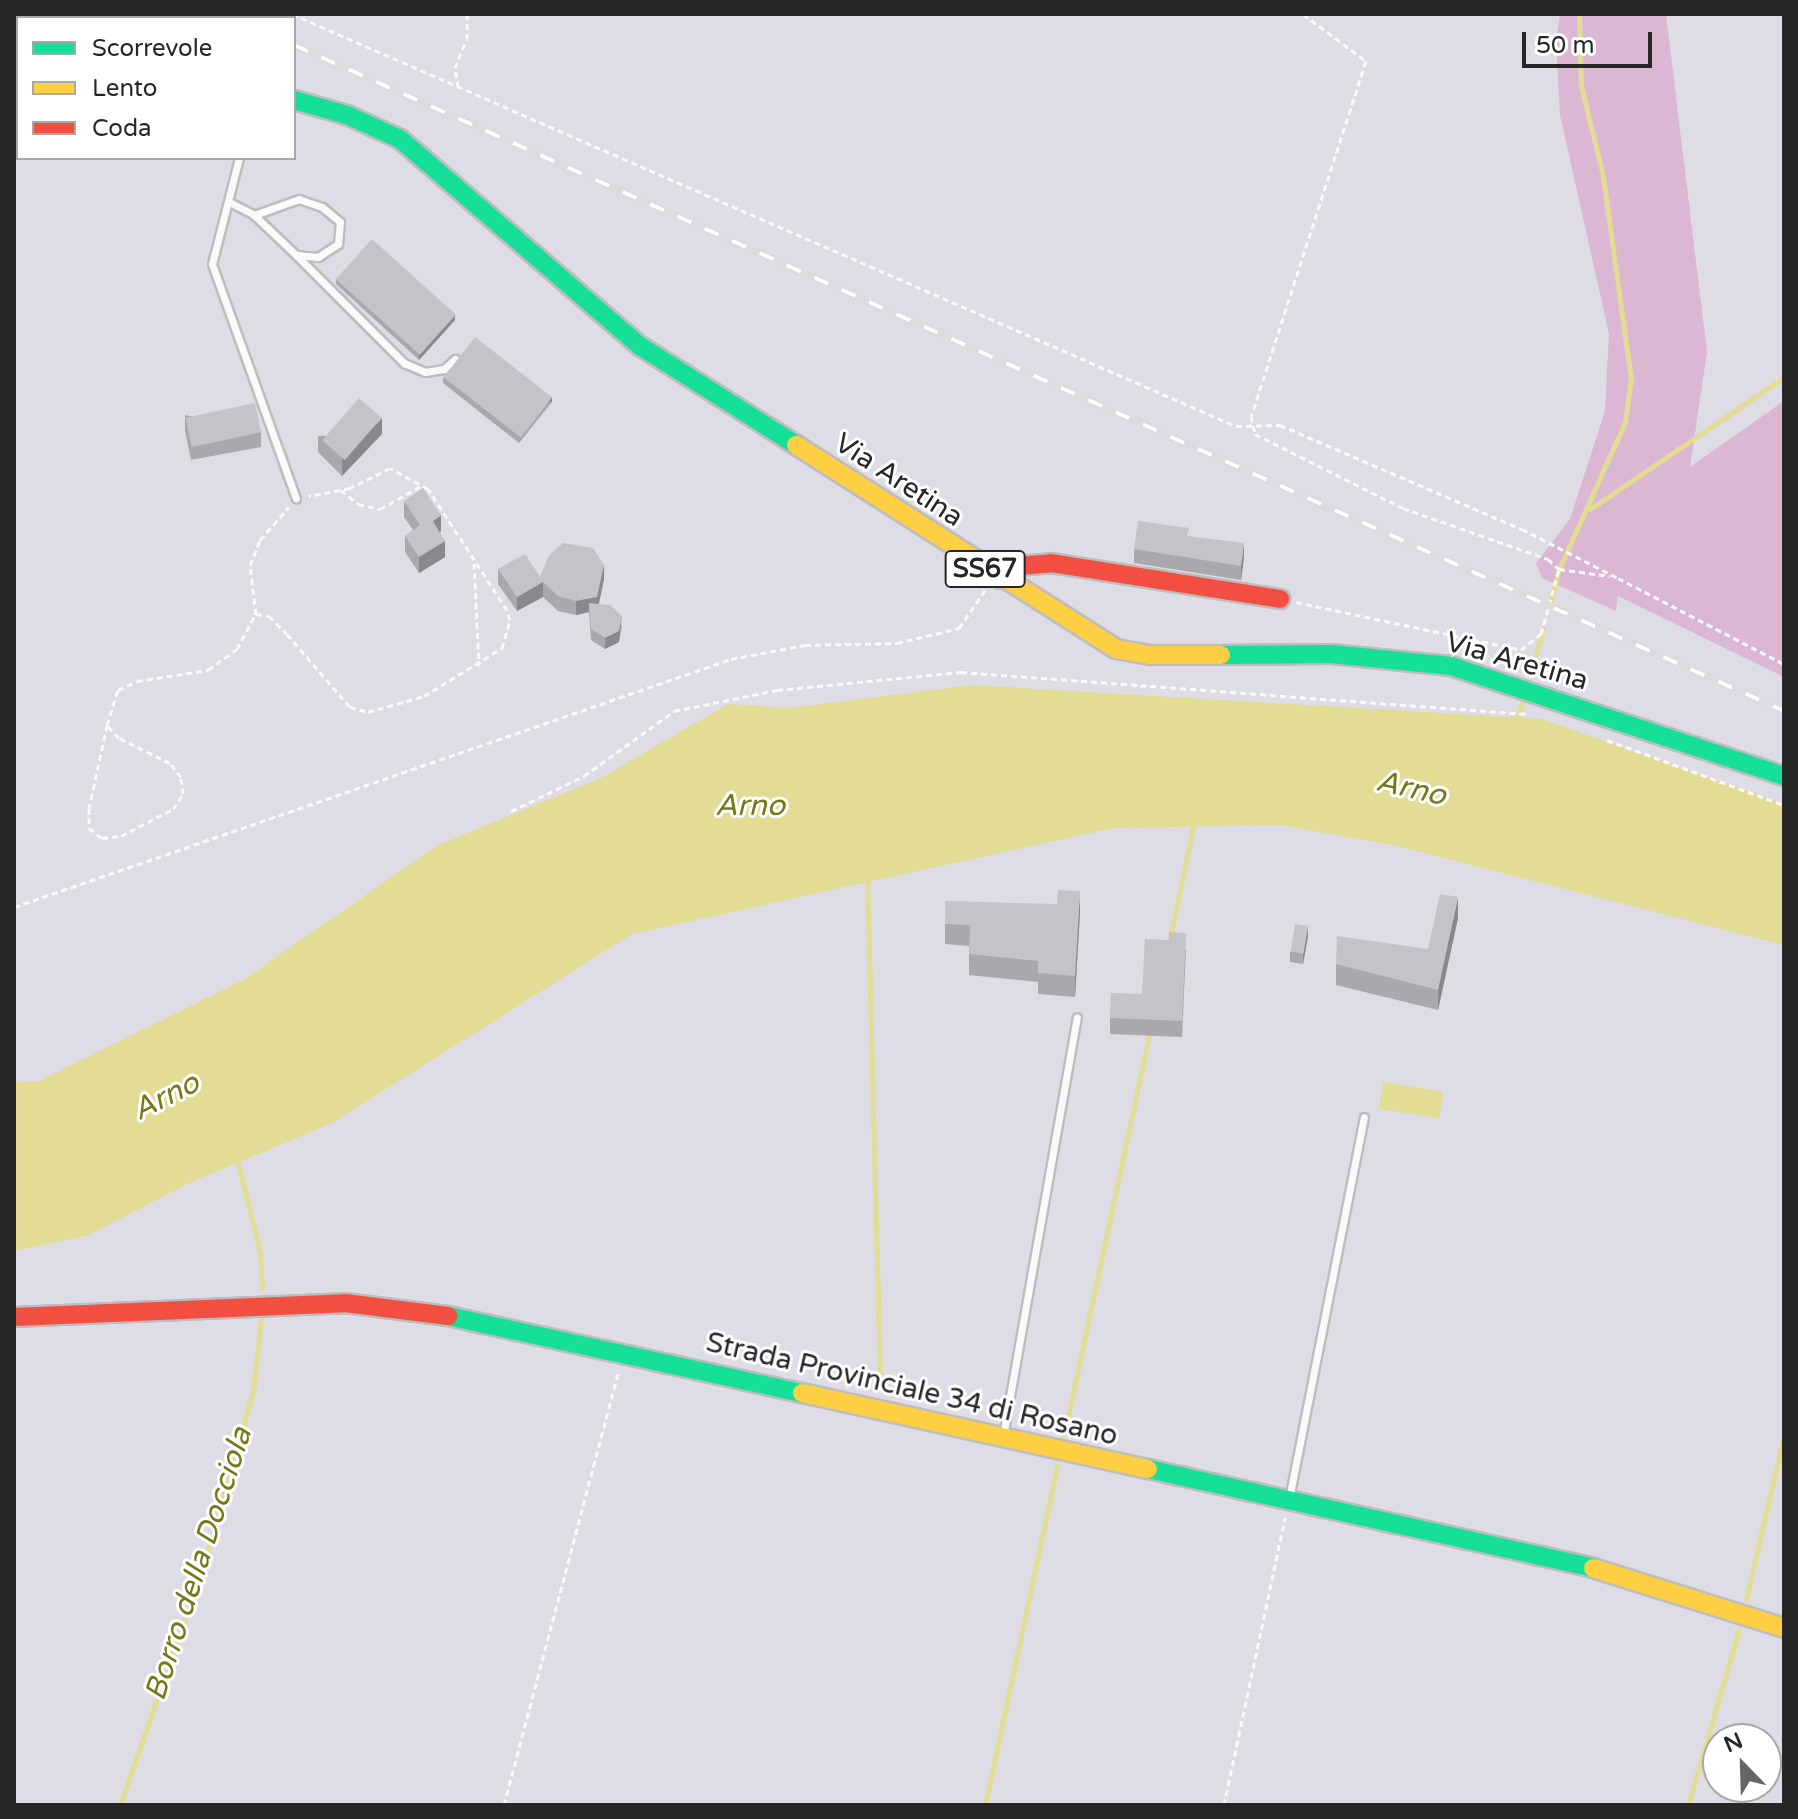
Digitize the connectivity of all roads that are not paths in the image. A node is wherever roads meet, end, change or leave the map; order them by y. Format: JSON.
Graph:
{"nodes":[{"id":1,"x":296,"y":101,"type":"edge"},
{"id":2,"x":239,"y":160,"type":"edge"},
{"id":3,"x":229,"y":202,"type":"junction"},
{"id":4,"x":254,"y":215,"type":"junction"},
{"id":5,"x":296,"y":255,"type":"junction"},
{"id":6,"x":455,"y":359,"type":"edge"},
{"id":7,"x":296,"y":498,"type":"road end"},
{"id":8,"x":1001,"y":579,"type":"junction"},
{"id":9,"x":1280,"y":599,"type":"road end"},
{"id":10,"x":1784,"y":776,"type":"edge"},
{"id":11,"x":1077,"y":1017,"type":"dead end"},
{"id":12,"x":1364,"y":1117,"type":"dead end"},
{"id":13,"x":14,"y":1317,"type":"edge"},
{"id":14,"x":1002,"y":1438,"type":"junction"},
{"id":15,"x":1288,"y":1501,"type":"junction"},
{"id":16,"x":1784,"y":1628,"type":"edge"}],
"edges":[{"from":1,"to":8,"type":"main road","name":"Via Aretina","number":"SS67"},
{"from":2,"to":3,"type":"lane"},
{"from":3,"to":4,"type":"lane"},
{"from":3,"to":7,"type":"lane"},
{"from":4,"to":5,"type":"lane"},
{"from":4,"to":5,"type":"lane"},
{"from":5,"to":6,"type":"lane"},
{"from":8,"to":9,"type":"main road"},
{"from":8,"to":10,"type":"main road","name":"Via Aretina","number":"SS67"},
{"from":11,"to":14,"type":"lane"},
{"from":12,"to":15,"type":"lane"},
{"from":13,"to":14,"type":"main road","name":"Strada Provinciale 34 di Rosano"},
{"from":14,"to":15,"type":"main road","name":"Strada Provinciale 34 di Rosano"},
{"from":15,"to":16,"type":"main road","name":"Strada Provinciale 34 di Rosano"}]}
